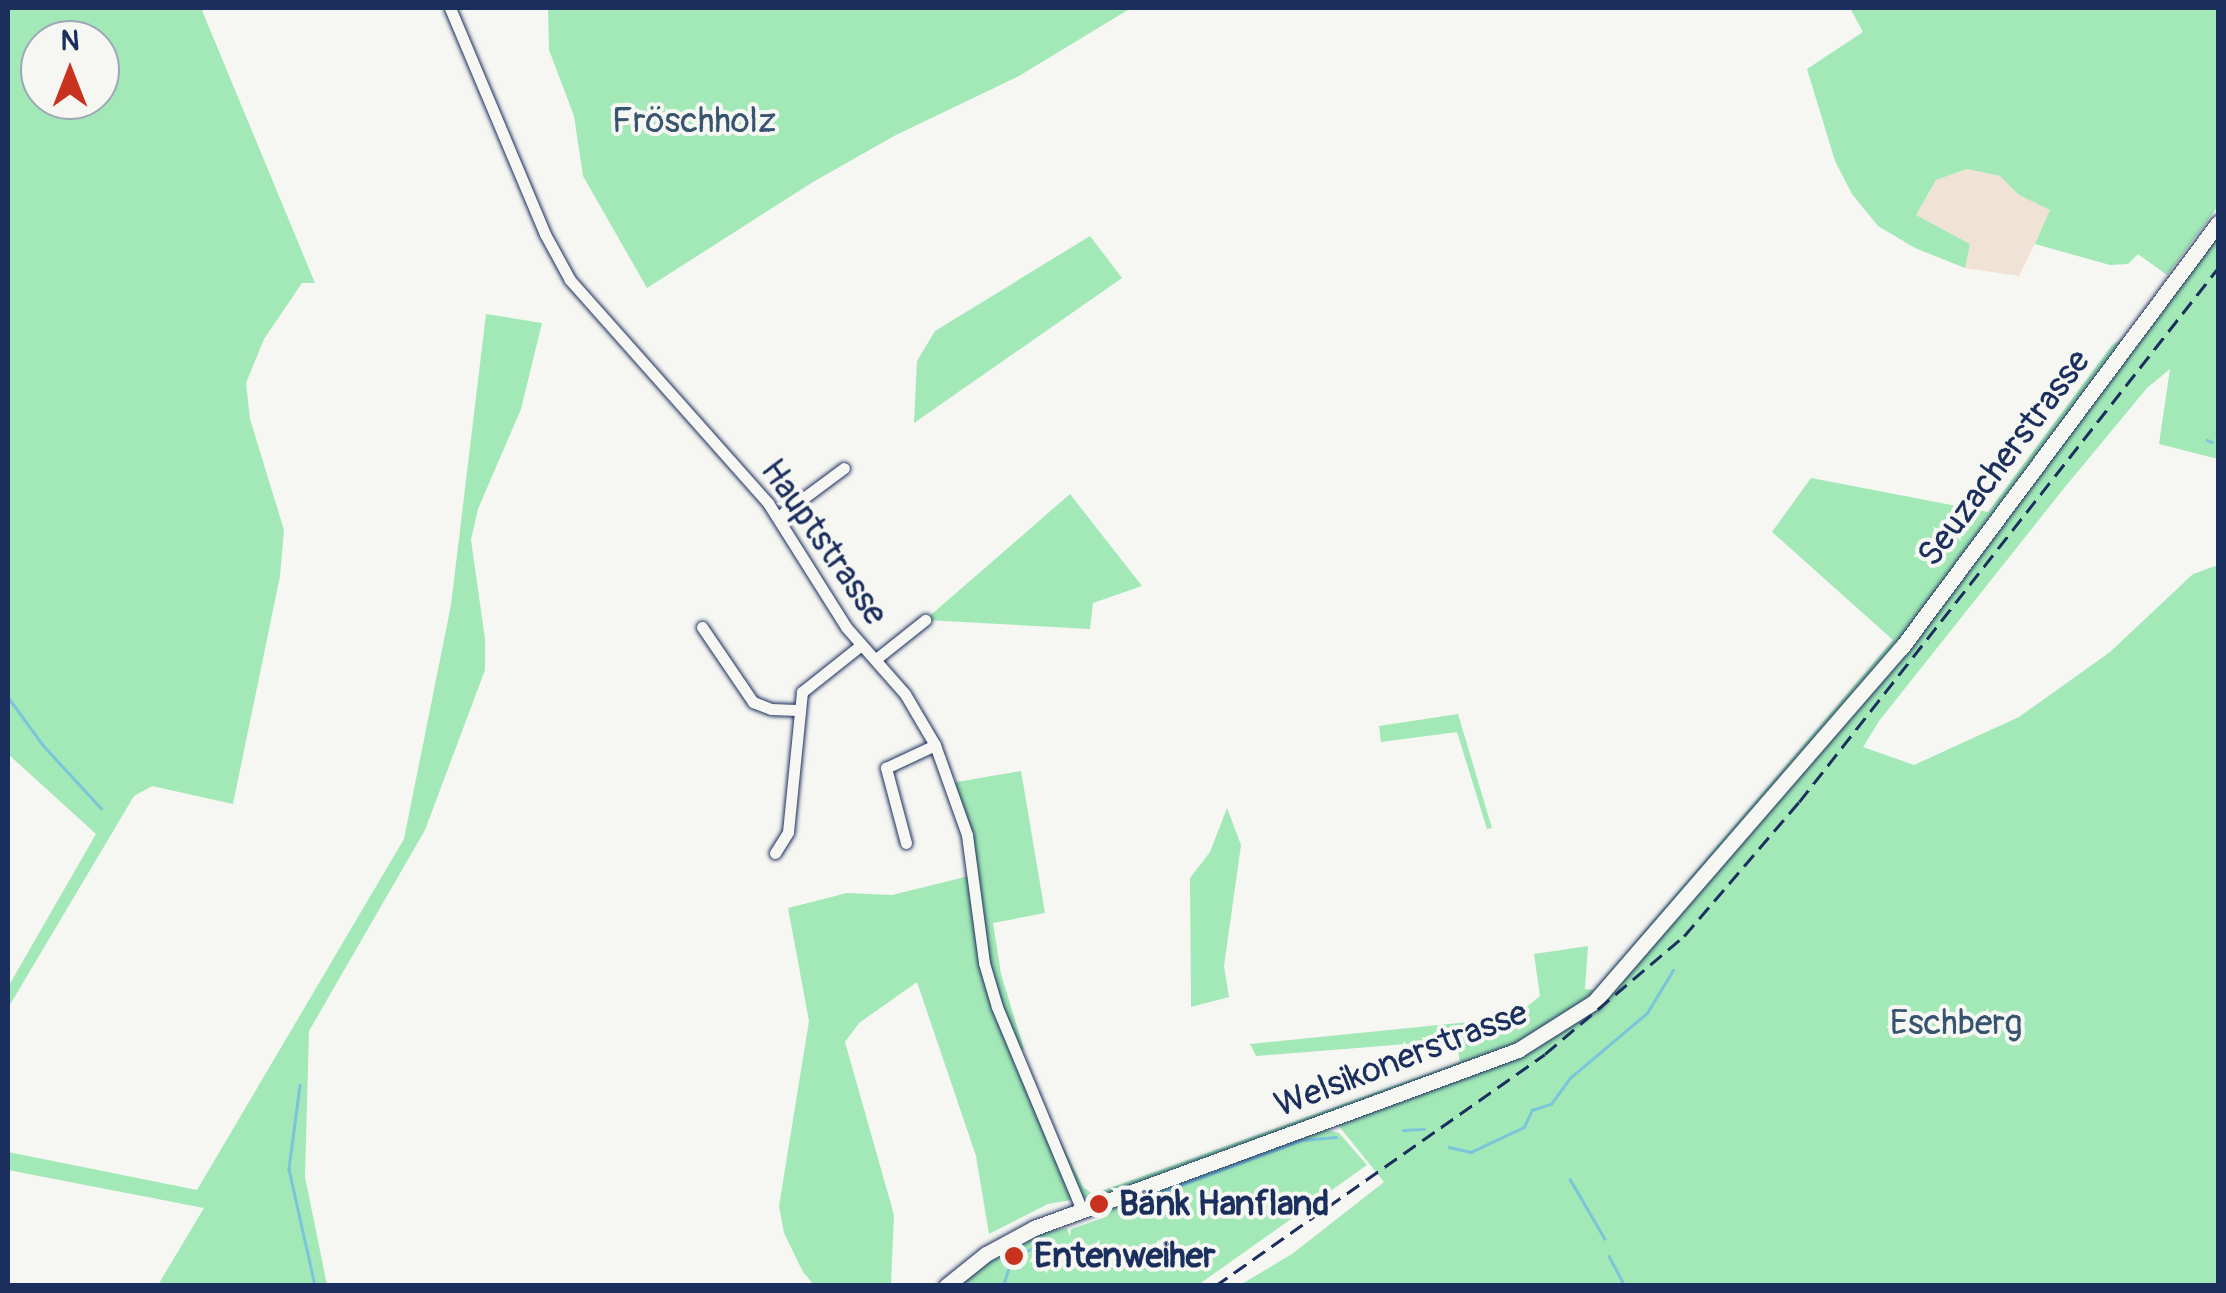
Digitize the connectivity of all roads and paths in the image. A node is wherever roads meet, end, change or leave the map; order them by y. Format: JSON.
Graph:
{"nodes":[{"id":1,"x":450,"y":8,"type":"edge"},
{"id":2,"x":2218,"y":223,"type":"edge"},
{"id":3,"x":844,"y":468,"type":"dead end"},
{"id":4,"x":778,"y":516,"type":"junction"},
{"id":5,"x":925,"y":620,"type":"dead end"},
{"id":6,"x":702,"y":627,"type":"dead end"},
{"id":7,"x":860,"y":646,"type":"junction"},
{"id":8,"x":876,"y":660,"type":"junction"},
{"id":9,"x":797,"y":710,"type":"junction"},
{"id":10,"x":1834,"y":726,"type":"joint"},
{"id":11,"x":935,"y":745,"type":"junction"},
{"id":12,"x":906,"y":843,"type":"dead end"},
{"id":13,"x":775,"y":853,"type":"dead end"},
{"id":14,"x":1082,"y":1210,"type":"junction"},
{"id":15,"x":946,"y":1286,"type":"edge"}],
"edges":[{"from":1,"to":4,"type":"street","name":"Hauptstrasse"},
{"from":2,"to":10,"type":"main road","name":"Seuzacherstrasse"},
{"from":3,"to":4,"type":"street"},
{"from":4,"to":7,"type":"street","name":"Hauptstrasse"},
{"from":5,"to":8,"type":"street"},
{"from":6,"to":9,"type":"street"},
{"from":7,"to":8,"type":"street","name":"Hauptstrasse"},
{"from":7,"to":9,"type":"street"},
{"from":8,"to":11,"type":"street","name":"Hauptstrasse"},
{"from":9,"to":13,"type":"street"},
{"from":10,"to":14,"type":"main road","name":"Welsikonerstrasse"},
{"from":11,"to":12,"type":"street"},
{"from":11,"to":14,"type":"street","name":"Hauptstrasse"},
{"from":14,"to":15,"type":"main road","name":"Welsikonerstrasse"}]}
